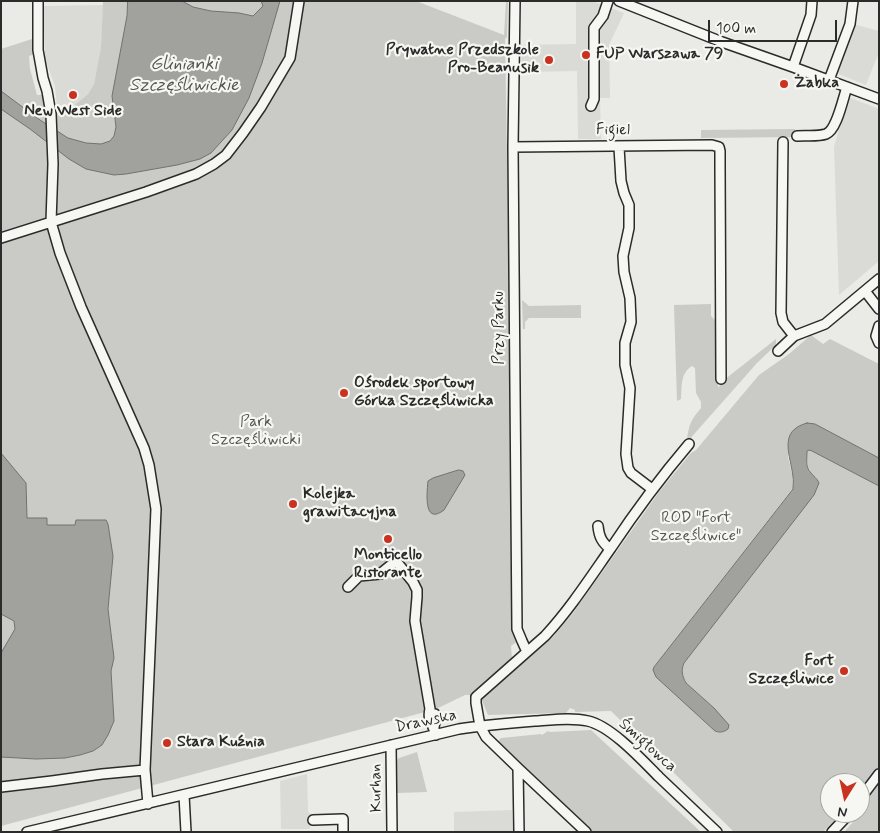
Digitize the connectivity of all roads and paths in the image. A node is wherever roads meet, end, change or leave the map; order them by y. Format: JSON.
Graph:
{"nodes":[{"id":1,"x":38,"y":1,"type":"edge"},
{"id":2,"x":299,"y":1,"type":"edge"},
{"id":3,"x":515,"y":1,"type":"edge"},
{"id":4,"x":608,"y":1,"type":"edge"},
{"id":5,"x":619,"y":1,"type":"edge"},
{"id":6,"x":812,"y":1,"type":"edge"},
{"id":7,"x":853,"y":1,"type":"edge"},
{"id":8,"x":793,"y":66,"type":"junction"},
{"id":9,"x":828,"y":80,"type":"junction"},
{"id":10,"x":847,"y":88,"type":"junction"},
{"id":11,"x":879,"y":100,"type":"edge"},
{"id":12,"x":591,"y":106,"type":"dead end"},
{"id":13,"x":797,"y":136,"type":"dead end"},
{"id":14,"x":783,"y":142,"type":"dead end"},
{"id":15,"x":513,"y":147,"type":"junction"},
{"id":16,"x":620,"y":147,"type":"junction"},
{"id":17,"x":51,"y":222,"type":"junction"},
{"id":18,"x":1,"y":238,"type":"edge"},
{"id":19,"x":879,"y":279,"type":"edge"},
{"id":20,"x":865,"y":291,"type":"junction"},
{"id":21,"x":879,"y":309,"type":"edge"},
{"id":22,"x":879,"y":326,"type":"edge"},
{"id":23,"x":794,"y":336,"type":"junction"},
{"id":24,"x":879,"y":343,"type":"edge"},
{"id":25,"x":778,"y":351,"type":"dead end"},
{"id":26,"x":721,"y":378,"type":"dead end"},
{"id":27,"x":689,"y":444,"type":"dead end"},
{"id":28,"x":649,"y":487,"type":"junction"},
{"id":29,"x":598,"y":526,"type":"dead end"},
{"id":30,"x":610,"y":549,"type":"junction"},
{"id":31,"x":348,"y":587,"type":"dead end"},
{"id":32,"x":527,"y":652,"type":"junction"},
{"id":33,"x":433,"y":720,"type":"junction"},
{"id":34,"x":480,"y":726,"type":"junction"},
{"id":35,"x":391,"y":745,"type":"junction"},
{"id":36,"x":518,"y":768,"type":"junction"},
{"id":37,"x":145,"y":770,"type":"junction"},
{"id":38,"x":879,"y":774,"type":"edge"},
{"id":39,"x":870,"y":786,"type":"edge"},
{"id":40,"x":1,"y":787,"type":"edge"},
{"id":41,"x":184,"y":795,"type":"junction"},
{"id":42,"x":148,"y":804,"type":"junction"},
{"id":43,"x":313,"y":820,"type":"dead end"},
{"id":44,"x":27,"y":832,"type":"edge"},
{"id":45,"x":186,"y":832,"type":"edge"},
{"id":46,"x":343,"y":832,"type":"edge"},
{"id":47,"x":392,"y":832,"type":"edge"},
{"id":48,"x":519,"y":832,"type":"edge"},
{"id":49,"x":586,"y":832,"type":"edge"},
{"id":50,"x":716,"y":832,"type":"edge"}],
"edges":[{"from":1,"to":17,"type":"street"},
{"from":2,"to":17,"type":"street"},
{"from":3,"to":15,"type":"street","name":"Przy Parku"},
{"from":4,"to":12,"type":"street"},
{"from":5,"to":8,"type":"street"},
{"from":6,"to":8,"type":"street"},
{"from":7,"to":9,"type":"street"},
{"from":8,"to":9,"type":"street"},
{"from":9,"to":10,"type":"street"},
{"from":10,"to":11,"type":"street"},
{"from":10,"to":13,"type":"street"},
{"from":14,"to":23,"type":"street"},
{"from":15,"to":16,"type":"street","name":"Figiel"},
{"from":15,"to":32,"type":"street","name":"Przy Parku"},
{"from":16,"to":26,"type":"street","name":"Figiel"},
{"from":16,"to":28,"type":"street"},
{"from":17,"to":18,"type":"street"},
{"from":17,"to":37,"type":"street"},
{"from":19,"to":20,"type":"street"},
{"from":20,"to":21,"type":"street"},
{"from":20,"to":23,"type":"street"},
{"from":22,"to":24,"type":"street"},
{"from":23,"to":25,"type":"street"},
{"from":27,"to":28,"type":"street","name":"Drawska"},
{"from":28,"to":30,"type":"street","name":"Drawska"},
{"from":29,"to":30,"type":"street"},
{"from":30,"to":32,"type":"street","name":"Drawska"},
{"from":31,"to":33,"type":"street"},
{"from":32,"to":34,"type":"street","name":"Drawska"},
{"from":33,"to":34,"type":"street","name":"Drawska"},
{"from":33,"to":35,"type":"street","name":"Drawska"},
{"from":34,"to":36,"type":"street"},
{"from":34,"to":50,"type":"street","name":"Śmigłowca"},
{"from":35,"to":41,"type":"street","name":"Drawska"},
{"from":35,"to":47,"type":"street","name":"Kurhan"},
{"from":36,"to":48,"type":"street"},
{"from":36,"to":49,"type":"street"},
{"from":37,"to":40,"type":"street"},
{"from":37,"to":42,"type":"street"},
{"from":38,"to":39,"type":"street"},
{"from":41,"to":42,"type":"street","name":"Drawska"},
{"from":41,"to":45,"type":"street"},
{"from":42,"to":44,"type":"street","name":"Drawska"},
{"from":43,"to":46,"type":"street"}]}
